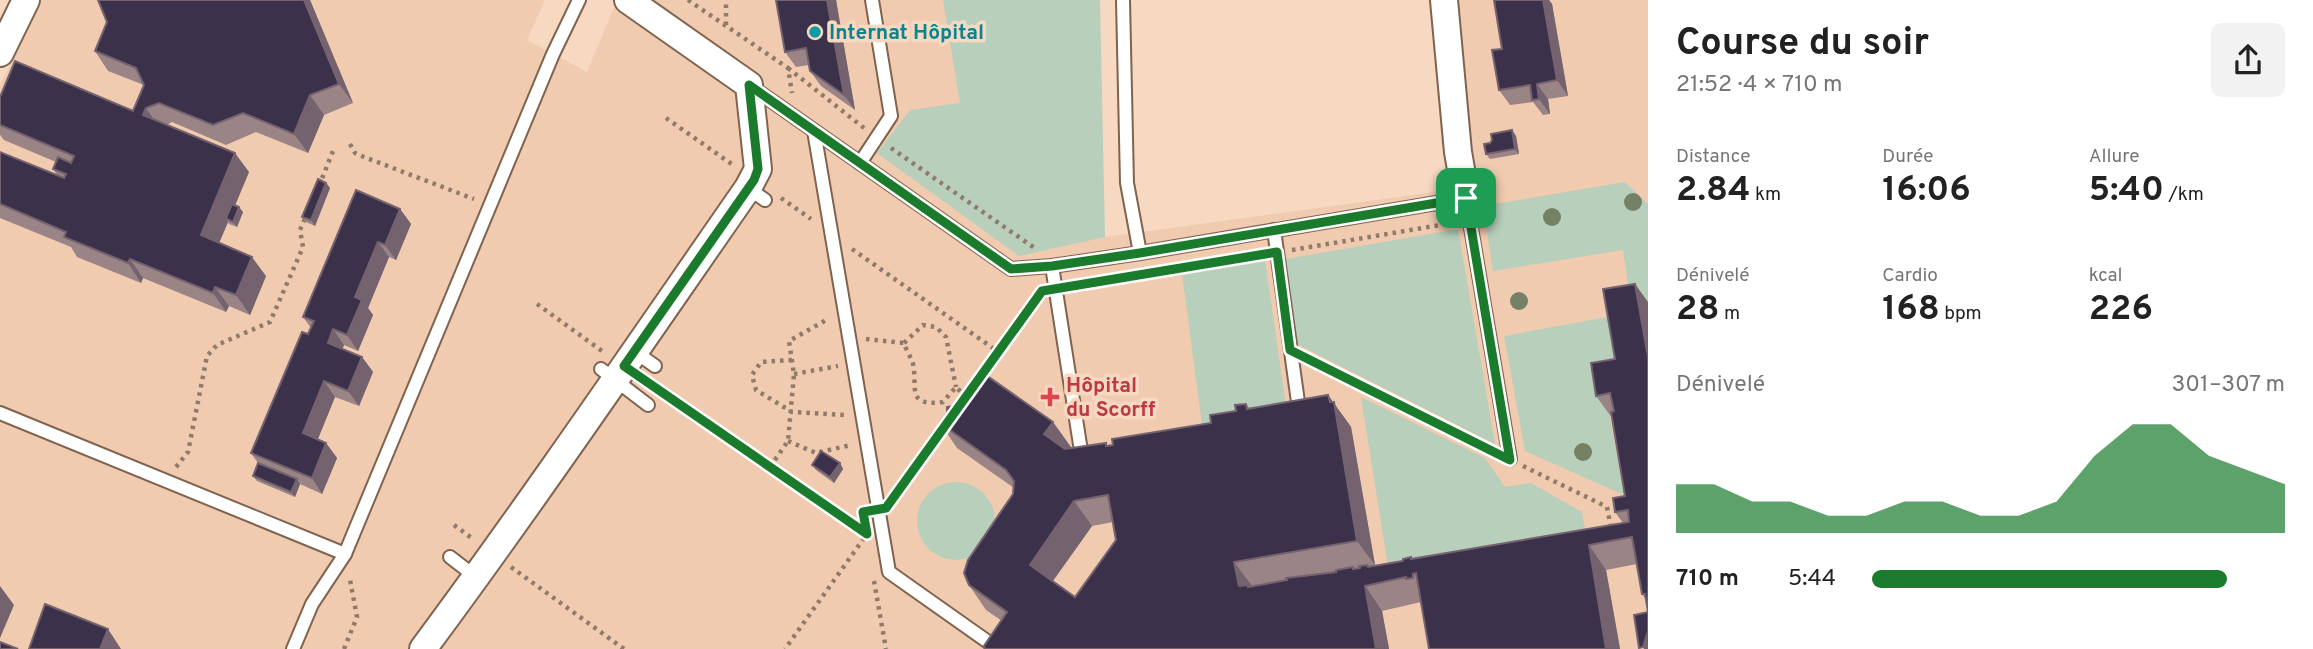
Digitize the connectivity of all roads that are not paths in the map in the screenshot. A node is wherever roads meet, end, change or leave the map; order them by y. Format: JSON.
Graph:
{"nodes":[{"id":1,"x":26,"y":0,"type":"edge"},
{"id":2,"x":579,"y":0,"type":"edge"},
{"id":3,"x":628,"y":0,"type":"edge"},
{"id":4,"x":872,"y":0,"type":"edge"},
{"id":5,"x":1123,"y":0,"type":"edge"},
{"id":6,"x":1444,"y":0,"type":"edge"},
{"id":7,"x":0,"y":53,"type":"edge"},
{"id":8,"x":749,"y":85,"type":"junction"},
{"id":9,"x":814,"y":131,"type":"junction"},
{"id":10,"x":860,"y":163,"type":"junction"},
{"id":11,"x":1468,"y":209,"type":"junction"},
{"id":12,"x":1274,"y":230,"type":"junction"},
{"id":13,"x":1140,"y":253,"type":"junction"},
{"id":14,"x":1047,"y":267,"type":"junction"},
{"id":15,"x":626,"y":366,"type":"junction"},
{"id":16,"x":648,"y":405,"type":"dead end"},
{"id":17,"x":1299,"y":409,"type":"edge"},
{"id":18,"x":0,"y":413,"type":"edge"},
{"id":19,"x":1081,"y":451,"type":"edge"},
{"id":20,"x":1510,"y":460,"type":"road end"},
{"id":21,"x":345,"y":554,"type":"junction"},
{"id":22,"x":450,"y":557,"type":"dead end"},
{"id":23,"x":477,"y":577,"type":"junction"},
{"id":24,"x":293,"y":649,"type":"edge"},
{"id":25,"x":423,"y":649,"type":"edge"},
{"id":26,"x":998,"y":649,"type":"edge"}],
"edges":[{"from":1,"to":7,"type":"street"},
{"from":2,"to":21,"type":"lane"},
{"from":3,"to":8,"type":"street"},
{"from":4,"to":10,"type":"lane"},
{"from":5,"to":13,"type":"lane"},
{"from":6,"to":11,"type":"street"},
{"from":8,"to":9,"type":"lane"},
{"from":8,"to":15,"type":"street"},
{"from":9,"to":10,"type":"lane"},
{"from":9,"to":26,"type":"lane"},
{"from":10,"to":14,"type":"lane"},
{"from":11,"to":12,"type":"lane"},
{"from":11,"to":20,"type":"lane"},
{"from":12,"to":13,"type":"lane"},
{"from":12,"to":17,"type":"lane"},
{"from":13,"to":14,"type":"lane"},
{"from":14,"to":19,"type":"lane"},
{"from":15,"to":16,"type":"lane"},
{"from":15,"to":23,"type":"street"},
{"from":18,"to":21,"type":"lane"},
{"from":21,"to":24,"type":"lane"},
{"from":22,"to":23,"type":"lane"},
{"from":23,"to":25,"type":"street"}]}
